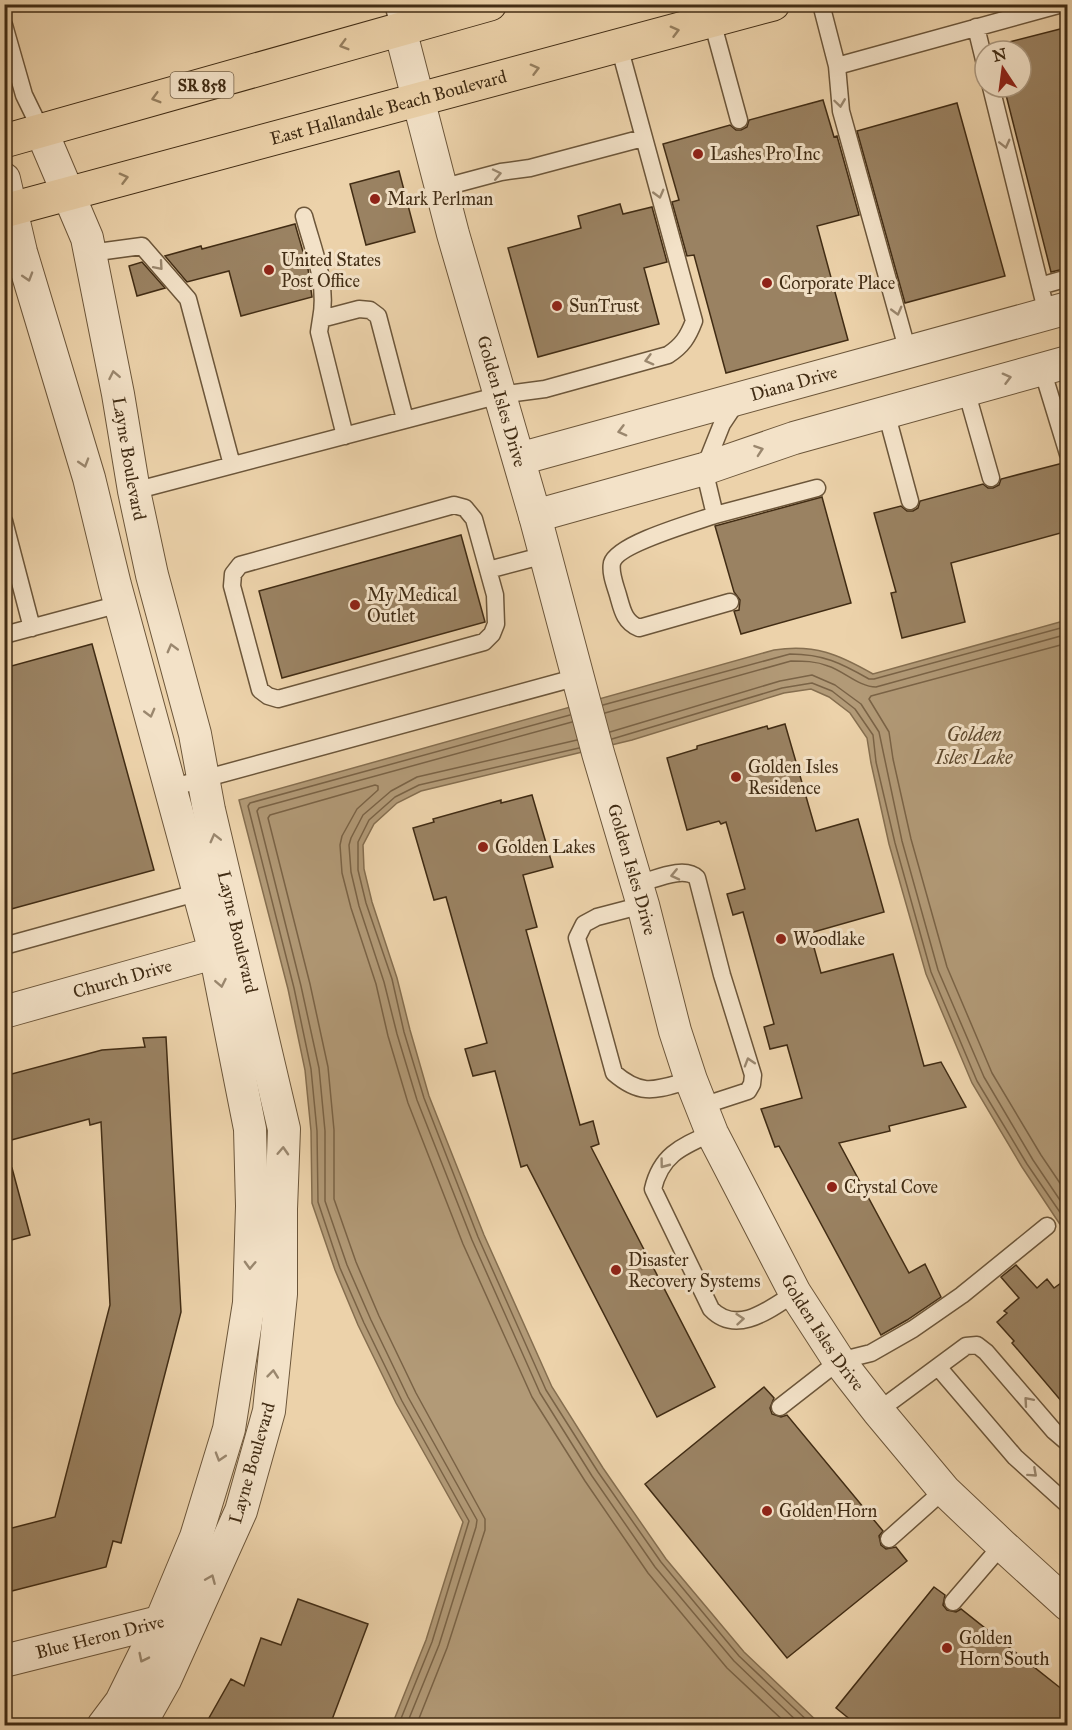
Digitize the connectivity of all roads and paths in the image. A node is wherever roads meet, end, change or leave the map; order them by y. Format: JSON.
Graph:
{"nodes":[{"id":1,"x":490,"y":4,"type":"edge"},
{"id":2,"x":772,"y":4,"type":"edge"},
{"id":3,"x":821,"y":4,"type":"edge"},
{"id":4,"x":1062,"y":4,"type":"edge"},
{"id":5,"x":1006,"y":12,"type":"edge"},
{"id":6,"x":397,"y":17,"type":"edge"},
{"id":7,"x":712,"y":21,"type":"junction"},
{"id":8,"x":4,"y":25,"type":"edge"},
{"id":9,"x":976,"y":27,"type":"junction"},
{"id":10,"x":979,"y":39,"type":"edge"},
{"id":11,"x":619,"y":46,"type":"junction"},
{"id":12,"x":837,"y":66,"type":"junction"},
{"id":13,"x":994,"y":99,"type":"edge"},
{"id":14,"x":418,"y":101,"type":"junction"},
{"id":15,"x":739,"y":120,"type":"dead end"},
{"id":16,"x":41,"y":130,"type":"junction"},
{"id":17,"x":644,"y":138,"type":"junction"},
{"id":18,"x":4,"y":141,"type":"edge"},
{"id":19,"x":441,"y":188,"type":"junction"},
{"id":20,"x":68,"y":193,"type":"junction"},
{"id":21,"x":7,"y":199,"type":"edge"},
{"id":22,"x":304,"y":216,"type":"dead end"},
{"id":23,"x":90,"y":253,"type":"junction"},
{"id":24,"x":1068,"y":278,"type":"edge"},
{"id":25,"x":1051,"y":302,"type":"edge"},
{"id":26,"x":321,"y":319,"type":"junction"},
{"id":27,"x":908,"y":352,"type":"junction"},
{"id":28,"x":1055,"y":365,"type":"edge"},
{"id":29,"x":966,"y":390,"type":"junction"},
{"id":30,"x":500,"y":395,"type":"junction"},
{"id":31,"x":739,"y":398,"type":"junction"},
{"id":32,"x":886,"y":412,"type":"junction"},
{"id":33,"x":405,"y":419,"type":"junction"},
{"id":34,"x":345,"y":436,"type":"junction"},
{"id":35,"x":1068,"y":454,"type":"edge"},
{"id":36,"x":519,"y":459,"type":"junction"},
{"id":37,"x":232,"y":465,"type":"junction"},
{"id":38,"x":704,"y":469,"type":"junction"},
{"id":39,"x":991,"y":478,"type":"dead end"},
{"id":40,"x":817,"y":488,"type":"dead end"},
{"id":41,"x":134,"y":491,"type":"junction"},
{"id":42,"x":910,"y":501,"type":"dead end"},
{"id":43,"x":715,"y":515,"type":"junction"},
{"id":44,"x":535,"y":516,"type":"junction"},
{"id":45,"x":4,"y":521,"type":"edge"},
{"id":46,"x":546,"y":555,"type":"junction"},
{"id":47,"x":488,"y":570,"type":"junction"},
{"id":48,"x":152,"y":575,"type":"junction"},
{"id":49,"x":118,"y":594,"type":"junction"},
{"id":50,"x":730,"y":602,"type":"dead end"},
{"id":51,"x":32,"y":628,"type":"junction"},
{"id":52,"x":4,"y":635,"type":"edge"},
{"id":53,"x":580,"y":687,"type":"junction"},
{"id":54,"x":204,"y":778,"type":"junction"},
{"id":55,"x":170,"y":788,"type":"junction"},
{"id":56,"x":213,"y":888,"type":"junction"},
{"id":57,"x":640,"y":894,"type":"junction"},
{"id":58,"x":4,"y":946,"type":"edge"},
{"id":59,"x":228,"y":949,"type":"junction"},
{"id":60,"x":4,"y":1012,"type":"edge"},
{"id":61,"x":702,"y":1106,"type":"junction"},
{"id":62,"x":266,"y":1208,"type":"junction"},
{"id":63,"x":1047,"y":1226,"type":"dead end"},
{"id":64,"x":795,"y":1293,"type":"junction"},
{"id":65,"x":839,"y":1362,"type":"junction"},
{"id":66,"x":938,"y":1367,"type":"junction"},
{"id":67,"x":780,"y":1407,"type":"dead end"},
{"id":68,"x":878,"y":1412,"type":"junction"},
{"id":69,"x":1068,"y":1443,"type":"edge"},
{"id":70,"x":944,"y":1490,"type":"junction"},
{"id":71,"x":1068,"y":1505,"type":"edge"},
{"id":72,"x":889,"y":1539,"type":"dead end"},
{"id":73,"x":1002,"y":1545,"type":"junction"},
{"id":74,"x":953,"y":1602,"type":"dead end"},
{"id":75,"x":1068,"y":1605,"type":"edge"},
{"id":76,"x":196,"y":1615,"type":"junction"},
{"id":77,"x":161,"y":1621,"type":"junction"},
{"id":78,"x":4,"y":1661,"type":"edge"},
{"id":79,"x":103,"y":1725,"type":"edge"},
{"id":80,"x":139,"y":1725,"type":"edge"}],
"edges":[{"from":1,"to":6,"type":"main road","number":"SR 858"},
{"from":2,"to":7,"type":"main road","name":"East Hallandale Beach Boulevard"},
{"from":3,"to":12,"type":"lane"},
{"from":4,"to":5,"type":"lane"},
{"from":5,"to":9,"type":"lane"},
{"from":6,"to":14,"type":"street","name":"Golden Isles Drive"},
{"from":6,"to":16,"type":"main road","number":"SR 858","one_way":true},
{"from":11,"to":7,"type":"main road","name":"East Hallandale Beach Boulevard","one_way":true},
{"from":7,"to":15,"type":"lane"},
{"from":8,"to":16,"type":"lane"},
{"from":9,"to":10,"type":"lane"},
{"from":9,"to":12,"type":"lane"},
{"from":14,"to":11,"type":"main road","name":"East Hallandale Beach Boulevard","one_way":true},
{"from":11,"to":17,"type":"lane"},
{"from":12,"to":27,"type":"lane","one_way":true},
{"from":13,"to":25,"type":"lane","one_way":true},
{"from":14,"to":19,"type":"street","name":"Golden Isles Drive"},
{"from":20,"to":14,"type":"main road","name":"East Hallandale Beach Boulevard","one_way":true},
{"from":16,"to":18,"type":"main road","number":"SR 858"},
{"from":16,"to":20,"type":"street","name":"Layne Boulevard"},
{"from":19,"to":17,"type":"lane","one_way":true},
{"from":17,"to":30,"type":"lane","one_way":true},
{"from":19,"to":30,"type":"street","name":"Golden Isles Drive"},
{"from":20,"to":21,"type":"main road","name":"East Hallandale Beach Boulevard"},
{"from":20,"to":23,"type":"street","name":"Layne Boulevard"},
{"from":21,"to":49,"type":"street","name":"Layne Boulevard","one_way":true},
{"from":22,"to":26,"type":"lane"},
{"from":23,"to":37,"type":"lane","one_way":true},
{"from":41,"to":23,"type":"street","name":"Layne Boulevard","one_way":true},
{"from":24,"to":25,"type":"lane"},
{"from":25,"to":27,"type":"street","name":"Diana Drive"},
{"from":26,"to":33,"type":"lane"},
{"from":26,"to":34,"type":"lane"},
{"from":27,"to":31,"type":"street","name":"Diana Drive"},
{"from":29,"to":28,"type":"street","one_way":true},
{"from":28,"to":35,"type":"lane"},
{"from":29,"to":32,"type":"street"},
{"from":29,"to":39,"type":"lane"},
{"from":30,"to":33,"type":"lane"},
{"from":30,"to":36,"type":"street","name":"Golden Isles Drive"},
{"from":31,"to":36,"type":"street","name":"Diana Drive","one_way":true},
{"from":31,"to":38,"type":"lane"},
{"from":38,"to":32,"type":"street","one_way":true},
{"from":32,"to":42,"type":"lane"},
{"from":33,"to":34,"type":"lane"},
{"from":34,"to":37,"type":"lane"},
{"from":36,"to":44,"type":"street","name":"Golden Isles Drive"},
{"from":37,"to":41,"type":"lane"},
{"from":38,"to":43,"type":"lane"},
{"from":38,"to":44,"type":"street"},
{"from":40,"to":43,"type":"lane"},
{"from":41,"to":48,"type":"street","name":"Layne Boulevard"},
{"from":43,"to":50,"type":"lane"},
{"from":44,"to":46,"type":"street","name":"Golden Isles Drive"},
{"from":45,"to":51,"type":"lane"},
{"from":46,"to":47,"type":"lane"},
{"from":46,"to":53,"type":"street","name":"Golden Isles Drive"},
{"from":47,"to":47,"type":"lane"},
{"from":48,"to":49,"type":"lane"},
{"from":54,"to":48,"type":"street","name":"Layne Boulevard","one_way":true},
{"from":49,"to":51,"type":"lane"},
{"from":49,"to":55,"type":"street","name":"Layne Boulevard","one_way":true},
{"from":51,"to":52,"type":"lane"},
{"from":53,"to":54,"type":"lane"},
{"from":53,"to":57,"type":"street","name":"Golden Isles Drive"},
{"from":54,"to":55,"type":"lane"},
{"from":56,"to":54,"type":"street","name":"Layne Boulevard","one_way":true},
{"from":55,"to":56,"type":"street","name":"Layne Boulevard"},
{"from":56,"to":58,"type":"lane"},
{"from":56,"to":59,"type":"street","name":"Layne Boulevard"},
{"from":57,"to":61,"type":"street","name":"Golden Isles Drive"},
{"from":57,"to":61,"type":"lane"},
{"from":61,"to":57,"type":"lane","one_way":true},
{"from":59,"to":60,"type":"street","name":"Church Drive"},
{"from":59,"to":62,"type":"street","name":"Layne Boulevard"},
{"from":61,"to":64,"type":"street","name":"Golden Isles Drive"},
{"from":61,"to":64,"type":"lane","one_way":true},
{"from":76,"to":62,"type":"street","name":"Layne Boulevard","one_way":true},
{"from":62,"to":77,"type":"street","name":"Layne Boulevard","one_way":true},
{"from":63,"to":65,"type":"lane"},
{"from":64,"to":65,"type":"street","name":"Golden Isles Drive"},
{"from":65,"to":67,"type":"lane"},
{"from":65,"to":68,"type":"street","name":"Golden Isles Drive"},
{"from":66,"to":68,"type":"lane"},
{"from":69,"to":66,"type":"lane","one_way":true},
{"from":66,"to":71,"type":"lane","one_way":true},
{"from":68,"to":70,"type":"street","name":"Golden Isles Drive"},
{"from":70,"to":72,"type":"lane"},
{"from":70,"to":73,"type":"street","name":"Golden Isles Drive"},
{"from":73,"to":74,"type":"lane"},
{"from":73,"to":75,"type":"street","name":"Golden Isles Drive"},
{"from":76,"to":77,"type":"street","name":"Blue Heron Drive"},
{"from":76,"to":80,"type":"street","name":"Layne Boulevard"},
{"from":77,"to":78,"type":"street","name":"Blue Heron Drive"},
{"from":77,"to":79,"type":"street","name":"Layne Boulevard","one_way":true}]}
